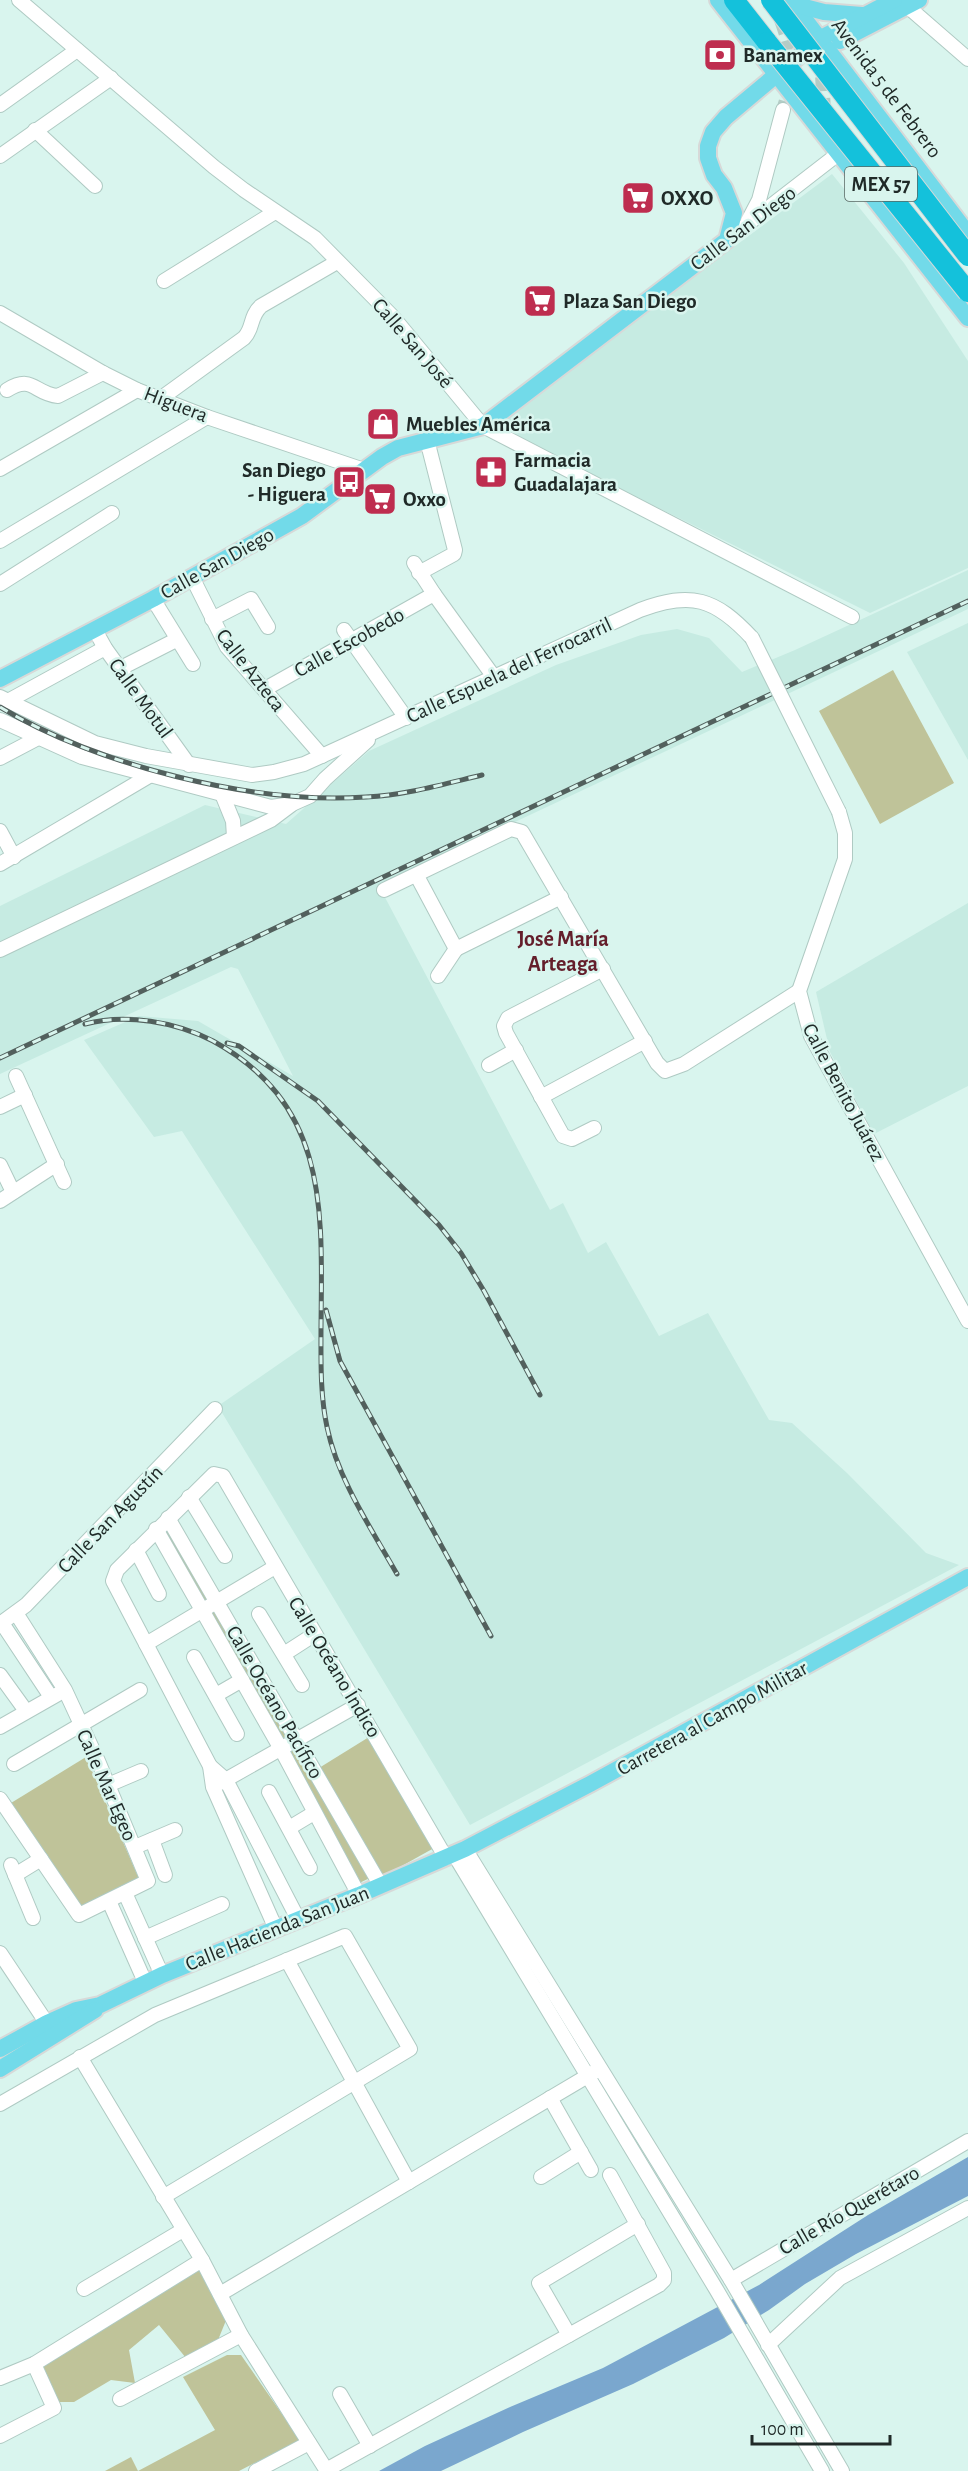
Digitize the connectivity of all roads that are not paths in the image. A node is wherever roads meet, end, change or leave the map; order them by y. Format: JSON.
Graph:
{"nodes":[{"id":1,"x":19,"y":0,"type":"edge"},
{"id":2,"x":718,"y":0,"type":"edge"},
{"id":3,"x":734,"y":0,"type":"edge"},
{"id":4,"x":771,"y":0,"type":"edge"},
{"id":5,"x":792,"y":2,"type":"edge"},
{"id":6,"x":908,"y":2,"type":"edge"},
{"id":7,"x":866,"y":19,"type":"junction"},
{"id":8,"x":830,"y":39,"type":"junction"},
{"id":9,"x":77,"y":50,"type":"junction"},
{"id":10,"x":968,"y":59,"type":"edge"},
{"id":11,"x":111,"y":78,"type":"junction"},
{"id":12,"x":780,"y":79,"type":"junction"},
{"id":13,"x":0,"y":105,"type":"edge"},
{"id":14,"x":783,"y":110,"type":"tunnel mouth"},
{"id":15,"x":35,"y":130,"type":"junction"},
{"id":16,"x":832,"y":134,"type":"dead end"},
{"id":17,"x":838,"y":154,"type":"junction"},
{"id":18,"x":0,"y":156,"type":"edge"},
{"id":19,"x":95,"y":186,"type":"dead end"},
{"id":20,"x":275,"y":212,"type":"junction"},
{"id":21,"x":745,"y":226,"type":"junction"},
{"id":22,"x":968,"y":234,"type":"edge"},
{"id":23,"x":727,"y":240,"type":"junction"},
{"id":24,"x":968,"y":256,"type":"edge"},
{"id":25,"x":337,"y":262,"type":"junction"},
{"id":26,"x":939,"y":280,"type":"junction"},
{"id":27,"x":164,"y":281,"type":"dead end"},
{"id":28,"x":968,"y":292,"type":"edge"},
{"id":29,"x":0,"y":313,"type":"edge"},
{"id":30,"x":968,"y":318,"type":"edge"},
{"id":31,"x":103,"y":373,"type":"junction"},
{"id":32,"x":7,"y":390,"type":"dead end"},
{"id":33,"x":137,"y":390,"type":"junction"},
{"id":34,"x":160,"y":399,"type":"junction"},
{"id":35,"x":207,"y":417,"type":"junction"},
{"id":36,"x":483,"y":426,"type":"junction"},
{"id":37,"x":427,"y":440,"type":"junction"},
{"id":38,"x":0,"y":469,"type":"edge"},
{"id":39,"x":364,"y":470,"type":"junction"},
{"id":40,"x":112,"y":513,"type":"dead end"},
{"id":41,"x":0,"y":541,"type":"edge"},
{"id":42,"x":192,"y":577,"type":"junction"},
{"id":43,"x":0,"y":584,"type":"edge"},
{"id":44,"x":434,"y":594,"type":"junction"},
{"id":45,"x":153,"y":600,"type":"junction"},
{"id":46,"x":852,"y":617,"type":"dead end"},
{"id":47,"x":212,"y":619,"type":"junction"},
{"id":48,"x":268,"y":627,"type":"dead end"},
{"id":49,"x":94,"y":630,"type":"junction"},
{"id":50,"x":348,"y":635,"type":"junction"},
{"id":51,"x":176,"y":640,"type":"junction"},
{"id":52,"x":105,"y":648,"type":"junction"},
{"id":53,"x":193,"y":664,"type":"dead end"},
{"id":54,"x":119,"y":669,"type":"junction"},
{"id":55,"x":494,"y":677,"type":"junction"},
{"id":56,"x":0,"y":678,"type":"edge"},
{"id":57,"x":265,"y":689,"type":"junction"},
{"id":58,"x":4,"y":699,"type":"edge"},
{"id":59,"x":406,"y":718,"type":"junction"},
{"id":60,"x":0,"y":720,"type":"edge"},
{"id":61,"x":378,"y":731,"type":"junction"},
{"id":62,"x":38,"y":738,"type":"junction"},
{"id":63,"x":322,"y":756,"type":"junction"},
{"id":64,"x":0,"y":758,"type":"edge"},
{"id":65,"x":189,"y":765,"type":"junction"},
{"id":66,"x":149,"y":776,"type":"junction"},
{"id":67,"x":222,"y":794,"type":"junction"},
{"id":68,"x":292,"y":804,"type":"junction"},
{"id":69,"x":0,"y":831,"type":"edge"},
{"id":70,"x":234,"y":837,"type":"junction"},
{"id":71,"x":14,"y":856,"type":"junction"},
{"id":72,"x":0,"y":864,"type":"edge"},
{"id":73,"x":417,"y":876,"type":"junction"},
{"id":74,"x":384,"y":890,"type":"dead end"},
{"id":75,"x":561,"y":897,"type":"junction"},
{"id":76,"x":456,"y":949,"type":"junction"},
{"id":77,"x":0,"y":950,"type":"edge"},
{"id":78,"x":603,"y":969,"type":"junction"},
{"id":79,"x":438,"y":976,"type":"dead end"},
{"id":80,"x":799,"y":991,"type":"junction"},
{"id":81,"x":645,"y":1041,"type":"junction"},
{"id":82,"x":516,"y":1050,"type":"junction"},
{"id":83,"x":489,"y":1065,"type":"dead end"},
{"id":84,"x":16,"y":1076,"type":"dead end"},
{"id":85,"x":25,"y":1095,"type":"junction"},
{"id":86,"x":541,"y":1097,"type":"junction"},
{"id":87,"x":0,"y":1107,"type":"edge"},
{"id":88,"x":594,"y":1128,"type":"dead end"},
{"id":89,"x":57,"y":1164,"type":"junction"},
{"id":90,"x":0,"y":1165,"type":"edge"},
{"id":91,"x":64,"y":1182,"type":"dead end"},
{"id":92,"x":13,"y":1192,"type":"junction"},
{"id":93,"x":0,"y":1201,"type":"edge"},
{"id":94,"x":968,"y":1321,"type":"edge"},
{"id":95,"x":215,"y":1409,"type":"dead end"},
{"id":96,"x":189,"y":1497,"type":"junction"},
{"id":97,"x":168,"y":1518,"type":"junction"},
{"id":98,"x":156,"y":1529,"type":"junction"},
{"id":99,"x":136,"y":1550,"type":"junction"},
{"id":100,"x":225,"y":1556,"type":"dead end"},
{"id":101,"x":276,"y":1567,"type":"junction"},
{"id":102,"x":968,"y":1577,"type":"edge"},
{"id":103,"x":159,"y":1594,"type":"dead end"},
{"id":104,"x":217,"y":1602,"type":"junction"},
{"id":105,"x":203,"y":1611,"type":"junction"},
{"id":106,"x":16,"y":1614,"type":"junction"},
{"id":107,"x":259,"y":1614,"type":"dead end"},
{"id":108,"x":1,"y":1623,"type":"edge"},
{"id":109,"x":315,"y":1634,"type":"junction"},
{"id":110,"x":146,"y":1644,"type":"junction"},
{"id":111,"x":284,"y":1654,"type":"junction"},
{"id":112,"x":194,"y":1657,"type":"dead end"},
{"id":113,"x":0,"y":1675,"type":"edge"},
{"id":114,"x":242,"y":1680,"type":"junction"},
{"id":115,"x":302,"y":1685,"type":"dead end"},
{"id":116,"x":65,"y":1690,"type":"junction"},
{"id":117,"x":140,"y":1690,"type":"dead end"},
{"id":118,"x":216,"y":1695,"type":"junction"},
{"id":119,"x":51,"y":1697,"type":"junction"},
{"id":120,"x":358,"y":1705,"type":"junction"},
{"id":121,"x":26,"y":1711,"type":"junction"},
{"id":122,"x":80,"y":1726,"type":"junction"},
{"id":123,"x":0,"y":1727,"type":"edge"},
{"id":124,"x":237,"y":1734,"type":"dead end"},
{"id":125,"x":297,"y":1739,"type":"junction"},
{"id":126,"x":281,"y":1749,"type":"junction"},
{"id":127,"x":14,"y":1764,"type":"dead end"},
{"id":128,"x":210,"y":1766,"type":"junction"},
{"id":129,"x":141,"y":1771,"type":"dead end"},
{"id":130,"x":226,"y":1780,"type":"junction"},
{"id":131,"x":108,"y":1785,"type":"junction"},
{"id":132,"x":213,"y":1787,"type":"junction"},
{"id":133,"x":269,"y":1792,"type":"dead end"},
{"id":134,"x":0,"y":1798,"type":"edge"},
{"id":135,"x":314,"y":1813,"type":"junction"},
{"id":136,"x":4,"y":1814,"type":"edge"},
{"id":137,"x":289,"y":1828,"type":"junction"},
{"id":138,"x":175,"y":1830,"type":"dead end"},
{"id":139,"x":152,"y":1840,"type":"junction"},
{"id":140,"x":135,"y":1847,"type":"junction"},
{"id":141,"x":455,"y":1854,"type":"junction"},
{"id":142,"x":41,"y":1859,"type":"junction"},
{"id":143,"x":310,"y":1868,"type":"dead end"},
{"id":144,"x":165,"y":1875,"type":"dead end"},
{"id":145,"x":381,"y":1886,"type":"junction"},
{"id":146,"x":125,"y":1893,"type":"junction"},
{"id":147,"x":359,"y":1895,"type":"junction"},
{"id":148,"x":109,"y":1901,"type":"junction"},
{"id":149,"x":222,"y":1904,"type":"dead end"},
{"id":150,"x":33,"y":1918,"type":"dead end"},
{"id":151,"x":298,"y":1919,"type":"junction"},
{"id":152,"x":276,"y":1929,"type":"junction"},
{"id":153,"x":145,"y":1938,"type":"junction"},
{"id":154,"x":0,"y":1953,"type":"edge"},
{"id":155,"x":287,"y":1960,"type":"junction"},
{"id":156,"x":162,"y":1975,"type":"junction"},
{"id":157,"x":145,"y":1982,"type":"junction"},
{"id":158,"x":51,"y":2029,"type":"junction"},
{"id":159,"x":0,"y":2049,"type":"edge"},
{"id":160,"x":80,"y":2057,"type":"junction"},
{"id":161,"x":0,"y":2068,"type":"edge"},
{"id":162,"x":594,"y":2072,"type":"junction"},
{"id":163,"x":354,"y":2081,"type":"junction"},
{"id":164,"x":550,"y":2098,"type":"junction"},
{"id":165,"x":0,"y":2104,"type":"edge"},
{"id":166,"x":968,"y":2141,"type":"edge"},
{"id":167,"x":581,"y":2152,"type":"junction"},
{"id":168,"x":591,"y":2170,"type":"dead end"},
{"id":169,"x":610,"y":2175,"type":"dead end"},
{"id":170,"x":541,"y":2177,"type":"dead end"},
{"id":171,"x":409,"y":2182,"type":"junction"},
{"id":172,"x":163,"y":2197,"type":"junction"},
{"id":173,"x":968,"y":2208,"type":"edge"},
{"id":174,"x":638,"y":2224,"type":"junction"},
{"id":175,"x":183,"y":2230,"type":"junction"},
{"id":176,"x":202,"y":2260,"type":"junction"},
{"id":177,"x":734,"y":2285,"type":"junction"},
{"id":178,"x":84,"y":2289,"type":"dead end"},
{"id":179,"x":220,"y":2294,"type":"junction"},
{"id":180,"x":241,"y":2335,"type":"junction"},
{"id":181,"x":569,"y":2336,"type":"junction"},
{"id":182,"x":768,"y":2345,"type":"junction"},
{"id":183,"x":34,"y":2364,"type":"junction"},
{"id":184,"x":0,"y":2379,"type":"edge"},
{"id":185,"x":340,"y":2394,"type":"dead end"},
{"id":186,"x":120,"y":2399,"type":"dead end"},
{"id":187,"x":0,"y":2436,"type":"edge"},
{"id":188,"x":309,"y":2443,"type":"junction"},
{"id":189,"x":370,"y":2446,"type":"junction"},
{"id":190,"x":256,"y":2471,"type":"edge"},
{"id":191,"x":327,"y":2471,"type":"edge"},
{"id":192,"x":822,"y":2471,"type":"edge"},
{"id":193,"x":842,"y":2471,"type":"edge"}],
"edges":[{"from":1,"to":9,"type":"street","name":"Calle San José"},
{"from":2,"to":12,"type":"main road"},
{"from":3,"to":28,"type":"highway","number":"MEX 57","bridge":true},
{"from":4,"to":24,"type":"highway","name":"Avenida 5 de Febrero","number":"MEX 57","bridge":true},
{"from":5,"to":7,"type":"main road"},
{"from":5,"to":8,"type":"main road","name":"Avenida 5 de Febrero"},
{"from":6,"to":7,"type":"main road"},
{"from":6,"to":8,"type":"main road"},
{"from":6,"to":10,"type":"street"},
{"from":7,"to":8,"type":"main road"},
{"from":8,"to":12,"type":"main road"},
{"from":8,"to":22,"type":"main road","name":"Avenida 5 de Febrero"},
{"from":9,"to":11,"type":"street","name":"Calle San José"},
{"from":9,"to":13,"type":"street"},
{"from":11,"to":15,"type":"street"},
{"from":11,"to":20,"type":"street","name":"Calle San José"},
{"from":12,"to":17,"type":"main road"},
{"from":12,"to":23,"type":"main road"},
{"from":14,"to":21,"type":"street"},
{"from":15,"to":18,"type":"street"},
{"from":15,"to":19,"type":"street"},
{"from":16,"to":26,"type":"street"},
{"from":17,"to":21,"type":"street","name":"Calle San Diego"},
{"from":17,"to":26,"type":"main road"},
{"from":20,"to":25,"type":"street","name":"Calle San José"},
{"from":20,"to":27,"type":"street"},
{"from":21,"to":23,"type":"street","name":"Calle San Diego"},
{"from":23,"to":36,"type":"main road","name":"Calle San Diego"},
{"from":25,"to":34,"type":"street"},
{"from":25,"to":36,"type":"street","name":"Calle San José"},
{"from":26,"to":30,"type":"main road"},
{"from":29,"to":31,"type":"street","name":"Higuera"},
{"from":31,"to":32,"type":"street"},
{"from":31,"to":33,"type":"street","name":"Higuera"},
{"from":33,"to":34,"type":"street","name":"Higuera"},
{"from":33,"to":38,"type":"street"},
{"from":34,"to":35,"type":"street","name":"Higuera"},
{"from":35,"to":39,"type":"street","name":"Higuera"},
{"from":35,"to":41,"type":"street"},
{"from":36,"to":37,"type":"main road","name":"Calle San Diego"},
{"from":36,"to":46,"type":"street","name":"Calle San José"},
{"from":37,"to":39,"type":"main road","name":"Calle San Diego"},
{"from":37,"to":44,"type":"street"},
{"from":39,"to":42,"type":"main road","name":"Calle San Diego"},
{"from":40,"to":43,"type":"street"},
{"from":42,"to":45,"type":"main road","name":"Calle San Diego"},
{"from":42,"to":47,"type":"street","name":"Calle Azteca"},
{"from":44,"to":50,"type":"street","name":"Calle Escobedo"},
{"from":44,"to":55,"type":"street"},
{"from":45,"to":49,"type":"main road","name":"Calle San Diego"},
{"from":45,"to":51,"type":"street"},
{"from":47,"to":48,"type":"street"},
{"from":47,"to":57,"type":"street","name":"Calle Azteca"},
{"from":49,"to":52,"type":"street","name":"Calle Motul"},
{"from":49,"to":56,"type":"main road","name":"Calle San Diego"},
{"from":50,"to":57,"type":"street","name":"Calle Escobedo"},
{"from":50,"to":59,"type":"street"},
{"from":51,"to":53,"type":"street"},
{"from":51,"to":54,"type":"street"},
{"from":52,"to":54,"type":"street","name":"Calle Motul"},
{"from":52,"to":58,"type":"street"},
{"from":54,"to":65,"type":"street","name":"Calle Motul"},
{"from":55,"to":59,"type":"street","name":"Calle Espuela del Ferrocarril"},
{"from":55,"to":80,"type":"street","name":"Calle Espuela del Ferrocarril","bridge":true},
{"from":57,"to":63,"type":"street","name":"Calle Azteca"},
{"from":58,"to":65,"type":"street","name":"Calle Espuela del Ferrocarril"},
{"from":59,"to":61,"type":"street","name":"Calle Espuela del Ferrocarril"},
{"from":60,"to":62,"type":"street"},
{"from":61,"to":63,"type":"street","name":"Calle Espuela del Ferrocarril"},
{"from":61,"to":68,"type":"street","name":"Calle Espuela del Ferrocarril"},
{"from":62,"to":64,"type":"street"},
{"from":62,"to":66,"type":"street"},
{"from":63,"to":65,"type":"street","name":"Calle Espuela del Ferrocarril"},
{"from":66,"to":67,"type":"street"},
{"from":66,"to":71,"type":"street"},
{"from":67,"to":68,"type":"street"},
{"from":67,"to":70,"type":"street"},
{"from":68,"to":70,"type":"street","name":"Calle Espuela del Ferrocarril"},
{"from":69,"to":71,"type":"street"},
{"from":70,"to":77,"type":"street","name":"Calle Espuela del Ferrocarril"},
{"from":71,"to":72,"type":"street"},
{"from":73,"to":74,"type":"street"},
{"from":73,"to":75,"type":"street"},
{"from":73,"to":76,"type":"street"},
{"from":75,"to":76,"type":"street"},
{"from":75,"to":78,"type":"street"},
{"from":76,"to":79,"type":"street"},
{"from":78,"to":81,"type":"street"},
{"from":78,"to":82,"type":"street"},
{"from":80,"to":81,"type":"street"},
{"from":80,"to":94,"type":"street","name":"Calle Benito Juárez"},
{"from":81,"to":86,"type":"street"},
{"from":82,"to":83,"type":"street"},
{"from":82,"to":86,"type":"street"},
{"from":84,"to":85,"type":"street"},
{"from":85,"to":87,"type":"street"},
{"from":85,"to":89,"type":"street"},
{"from":86,"to":88,"type":"street"},
{"from":89,"to":91,"type":"street"},
{"from":89,"to":92,"type":"street"},
{"from":90,"to":92,"type":"street"},
{"from":92,"to":93,"type":"street"},
{"from":95,"to":106,"type":"street","name":"Calle San Agustín"},
{"from":96,"to":97,"type":"street"},
{"from":96,"to":100,"type":"street"},
{"from":96,"to":101,"type":"street","name":"Calle Océano Índico"},
{"from":97,"to":98,"type":"street"},
{"from":97,"to":104,"type":"street","name":"Calle Océano Pacífico"},
{"from":98,"to":99,"type":"street"},
{"from":98,"to":105,"type":"street","name":"Calle Océano Pacífico"},
{"from":99,"to":103,"type":"street"},
{"from":99,"to":110,"type":"street"},
{"from":101,"to":104,"type":"street"},
{"from":101,"to":109,"type":"street","name":"Calle Océano Índico"},
{"from":102,"to":141,"type":"main road","name":"Carretera al Campo Militar"},
{"from":104,"to":105,"type":"street"},
{"from":104,"to":125,"type":"street","name":"Calle Océano Pacífico"},
{"from":105,"to":110,"type":"street"},
{"from":105,"to":114,"type":"street","name":"Calle Océano Pacífico"},
{"from":106,"to":108,"type":"street","name":"Calle San Agustín"},
{"from":106,"to":116,"type":"street","name":"Calle Mar Egeo"},
{"from":107,"to":111,"type":"street"},
{"from":108,"to":119,"type":"street"},
{"from":109,"to":111,"type":"street"},
{"from":109,"to":120,"type":"street","name":"Calle Océano Índico"},
{"from":110,"to":128,"type":"street"},
{"from":111,"to":115,"type":"street"},
{"from":112,"to":118,"type":"street"},
{"from":113,"to":121,"type":"street"},
{"from":114,"to":118,"type":"street"},
{"from":114,"to":126,"type":"street","name":"Calle Océano Pacífico"},
{"from":116,"to":119,"type":"street"},
{"from":116,"to":122,"type":"street","name":"Calle Mar Egeo"},
{"from":117,"to":122,"type":"street"},
{"from":118,"to":124,"type":"street"},
{"from":119,"to":121,"type":"street"},
{"from":120,"to":125,"type":"street"},
{"from":120,"to":141,"type":"street","name":"Calle Océano Índico"},
{"from":121,"to":123,"type":"street"},
{"from":122,"to":127,"type":"street"},
{"from":122,"to":131,"type":"street","name":"Calle Mar Egeo"},
{"from":125,"to":126,"type":"street"},
{"from":125,"to":145,"type":"street","name":"Calle Océano Pacífico"},
{"from":126,"to":130,"type":"street"},
{"from":126,"to":135,"type":"street","name":"Calle Océano Pacífico"},
{"from":128,"to":130,"type":"street"},
{"from":128,"to":132,"type":"street"},
{"from":129,"to":131,"type":"street"},
{"from":130,"to":132,"type":"street"},
{"from":130,"to":151,"type":"street"},
{"from":131,"to":140,"type":"street","name":"Calle Mar Egeo"},
{"from":132,"to":152,"type":"street"},
{"from":133,"to":137,"type":"street"},
{"from":134,"to":136,"type":"street"},
{"from":135,"to":137,"type":"street"},
{"from":135,"to":147,"type":"street","name":"Calle Océano Pacífico"},
{"from":136,"to":142,"type":"street"},
{"from":137,"to":143,"type":"street"},
{"from":138,"to":139,"type":"street"},
{"from":139,"to":140,"type":"street"},
{"from":139,"to":144,"type":"street"},
{"from":140,"to":146,"type":"street","name":"Calle Mar Egeo"},
{"from":141,"to":145,"type":"main road","name":"Calle Hacienda San Juan"},
{"from":141,"to":162,"type":"street","name":"Calle Océano Índico"},
{"from":142,"to":148,"type":"street"},
{"from":142,"to":150,"type":"street"},
{"from":145,"to":147,"type":"main road","name":"Calle Hacienda San Juan"},
{"from":146,"to":148,"type":"street"},
{"from":146,"to":153,"type":"street"},
{"from":147,"to":151,"type":"main road","name":"Calle Hacienda San Juan"},
{"from":148,"to":157,"type":"street"},
{"from":149,"to":153,"type":"street"},
{"from":151,"to":152,"type":"main road","name":"Calle Hacienda San Juan"},
{"from":152,"to":156,"type":"main road","name":"Calle Hacienda San Juan"},
{"from":153,"to":156,"type":"street"},
{"from":154,"to":158,"type":"street"},
{"from":155,"to":160,"type":"street"},
{"from":155,"to":163,"type":"street"},
{"from":155,"to":163,"type":"street"},
{"from":156,"to":157,"type":"main road","name":"Calle Hacienda San Juan"},
{"from":157,"to":158,"type":"main road","name":"Calle Hacienda San Juan"},
{"from":158,"to":159,"type":"main road","name":"Calle Hacienda San Juan"},
{"from":158,"to":161,"type":"main road","name":"Calle Hacienda San Juan"},
{"from":160,"to":165,"type":"street"},
{"from":160,"to":172,"type":"street"},
{"from":162,"to":164,"type":"street"},
{"from":162,"to":177,"type":"street"},
{"from":162,"to":192,"type":"street"},
{"from":163,"to":171,"type":"street"},
{"from":163,"to":172,"type":"street"},
{"from":164,"to":167,"type":"street"},
{"from":164,"to":171,"type":"street"},
{"from":166,"to":177,"type":"street","name":"Calle Río Querétaro"},
{"from":167,"to":168,"type":"street"},
{"from":167,"to":170,"type":"street"},
{"from":169,"to":174,"type":"street"},
{"from":171,"to":179,"type":"street"},
{"from":172,"to":175,"type":"street"},
{"from":173,"to":182,"type":"street"},
{"from":174,"to":181,"type":"street"},
{"from":174,"to":181,"type":"street"},
{"from":175,"to":176,"type":"street"},
{"from":175,"to":178,"type":"street"},
{"from":176,"to":179,"type":"street"},
{"from":176,"to":183,"type":"street"},
{"from":177,"to":182,"type":"street"},
{"from":179,"to":180,"type":"street"},
{"from":180,"to":186,"type":"street"},
{"from":180,"to":188,"type":"street"},
{"from":181,"to":189,"type":"street"},
{"from":182,"to":193,"type":"street"},
{"from":183,"to":184,"type":"street"},
{"from":183,"to":187,"type":"street"},
{"from":185,"to":189,"type":"street"},
{"from":188,"to":190,"type":"street"},
{"from":188,"to":191,"type":"street"},
{"from":189,"to":191,"type":"street"}]}
